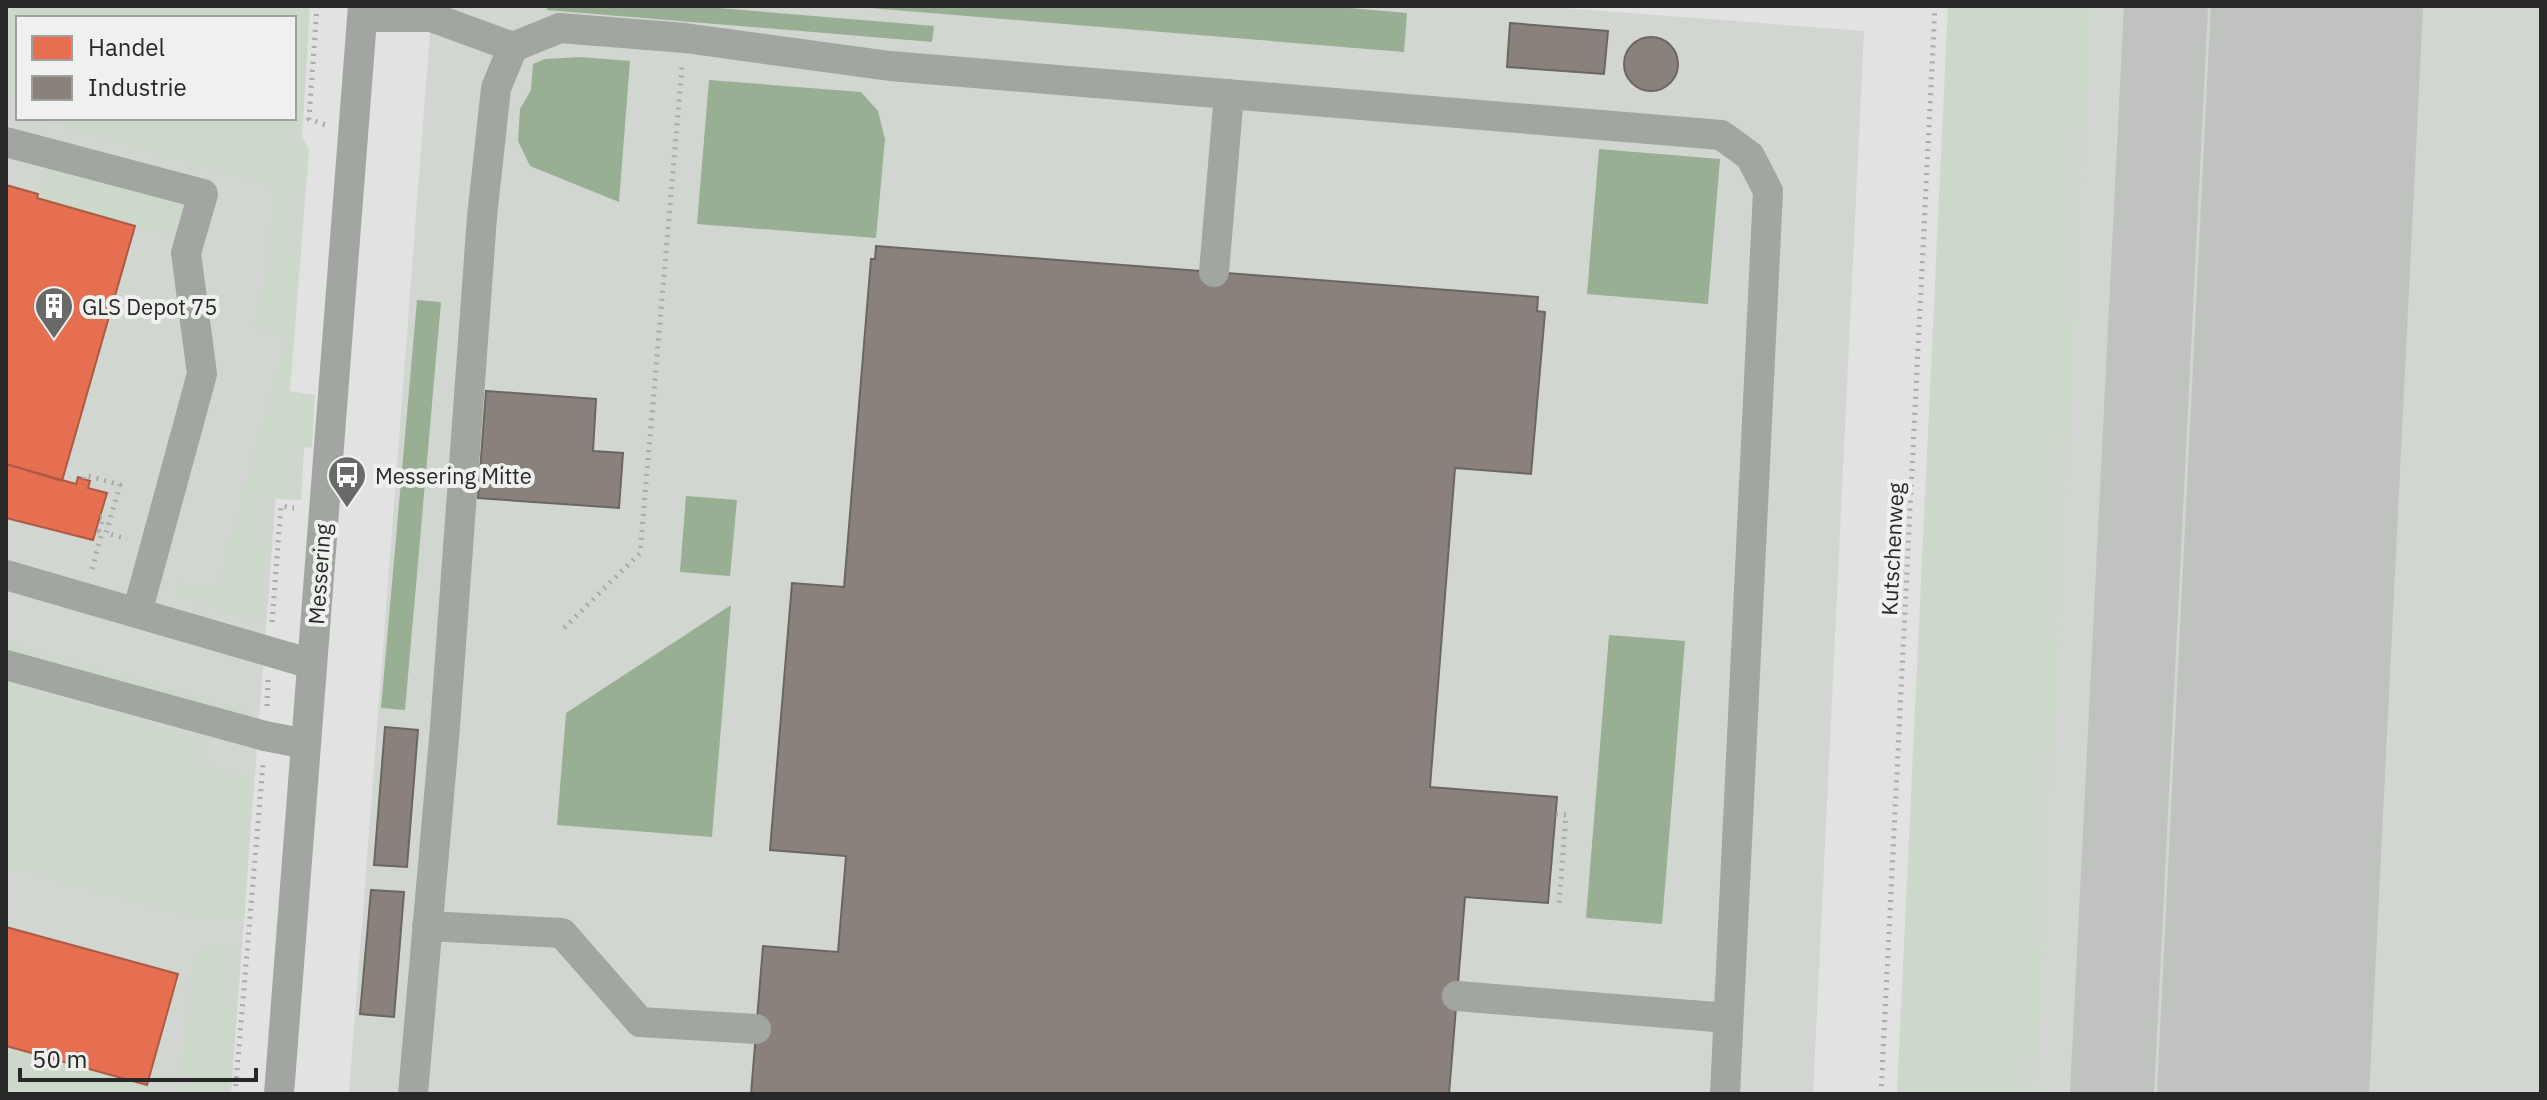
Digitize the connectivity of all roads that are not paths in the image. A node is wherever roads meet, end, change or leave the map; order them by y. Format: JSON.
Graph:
{"nodes":[{"id":1,"x":363,"y":11,"type":"edge"},
{"id":2,"x":513,"y":47,"type":"junction"},
{"id":3,"x":1229,"y":94,"type":"junction"},
{"id":4,"x":6,"y":142,"type":"edge"},
{"id":5,"x":1214,"y":272,"type":"dead end"},
{"id":6,"x":6,"y":575,"type":"edge"},
{"id":7,"x":137,"y":613,"type":"junction"},
{"id":8,"x":312,"y":664,"type":"junction"},
{"id":9,"x":6,"y":665,"type":"edge"},
{"id":10,"x":306,"y":744,"type":"junction"},
{"id":11,"x":427,"y":926,"type":"junction"},
{"id":12,"x":1457,"y":996,"type":"dead end"},
{"id":13,"x":1728,"y":1018,"type":"junction"},
{"id":14,"x":756,"y":1029,"type":"dead end"},
{"id":15,"x":279,"y":1094,"type":"edge"},
{"id":16,"x":413,"y":1094,"type":"edge"},
{"id":17,"x":1725,"y":1094,"type":"edge"}],
"edges":[{"from":1,"to":2,"type":"street"},
{"from":1,"to":8,"type":"street","name":"Messering"},
{"from":2,"to":3,"type":"street"},
{"from":2,"to":11,"type":"street"},
{"from":3,"to":5,"type":"street"},
{"from":3,"to":13,"type":"street"},
{"from":4,"to":7,"type":"street"},
{"from":6,"to":7,"type":"street"},
{"from":7,"to":8,"type":"street"},
{"from":8,"to":10,"type":"street","name":"Messering"},
{"from":9,"to":10,"type":"street"},
{"from":10,"to":15,"type":"street","name":"Messering"},
{"from":11,"to":14,"type":"street"},
{"from":11,"to":16,"type":"street"},
{"from":12,"to":13,"type":"street"},
{"from":13,"to":17,"type":"street"}]}
